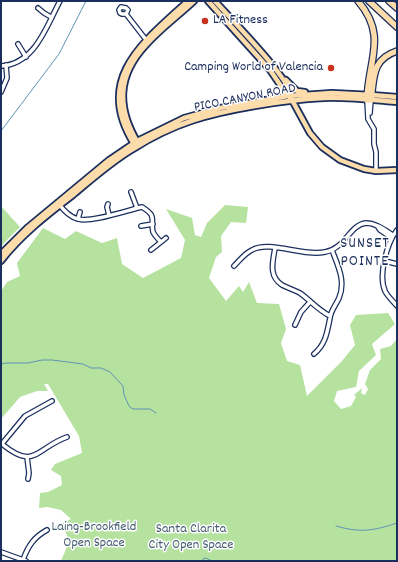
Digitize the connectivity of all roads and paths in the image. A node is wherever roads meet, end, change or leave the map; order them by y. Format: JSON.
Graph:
{"nodes":[{"id":1,"x":60,"y":1,"type":"edge"},
{"id":2,"x":188,"y":1,"type":"edge"},
{"id":3,"x":194,"y":1,"type":"edge"},
{"id":4,"x":208,"y":1,"type":"edge"},
{"id":5,"x":215,"y":1,"type":"edge"},
{"id":6,"x":358,"y":1,"type":"edge"},
{"id":7,"x":369,"y":1,"type":"edge"},
{"id":8,"x":389,"y":1,"type":"edge"},
{"id":9,"x":38,"y":8,"type":"dead end"},
{"id":10,"x":397,"y":8,"type":"edge"},
{"id":11,"x":126,"y":14,"type":"dead end"},
{"id":12,"x":51,"y":17,"type":"junction"},
{"id":13,"x":397,"y":28,"type":"edge"},
{"id":14,"x":147,"y":41,"type":"junction"},
{"id":15,"x":18,"y":44,"type":"dead end"},
{"id":16,"x":397,"y":51,"type":"edge"},
{"id":17,"x":26,"y":57,"type":"junction"},
{"id":18,"x":6,"y":65,"type":"junction"},
{"id":19,"x":1,"y":66,"type":"edge"},
{"id":20,"x":281,"y":75,"type":"junction"},
{"id":21,"x":1,"y":92,"type":"edge"},
{"id":22,"x":323,"y":93,"type":"junction"},
{"id":23,"x":291,"y":97,"type":"junction"},
{"id":24,"x":370,"y":97,"type":"junction"},
{"id":25,"x":397,"y":97,"type":"edge"},
{"id":26,"x":397,"y":102,"type":"edge"},
{"id":27,"x":136,"y":144,"type":"junction"},
{"id":28,"x":397,"y":170,"type":"edge"},
{"id":29,"x":376,"y":171,"type":"junction"},
{"id":30,"x":131,"y":192,"type":"dead end"},
{"id":31,"x":58,"y":204,"type":"junction"},
{"id":32,"x":108,"y":204,"type":"dead end"},
{"id":33,"x":137,"y":208,"type":"junction"},
{"id":34,"x":80,"y":212,"type":"dead end"},
{"id":35,"x":68,"y":214,"type":"junction"},
{"id":36,"x":109,"y":215,"type":"junction"},
{"id":37,"x":64,"y":219,"type":"dead end"},
{"id":38,"x":78,"y":219,"type":"junction"},
{"id":39,"x":153,"y":224,"type":"junction"},
{"id":40,"x":141,"y":226,"type":"dead end"},
{"id":41,"x":397,"y":230,"type":"edge"},
{"id":42,"x":392,"y":236,"type":"junction"},
{"id":43,"x":166,"y":238,"type":"dead end"},
{"id":44,"x":161,"y":242,"type":"junction"},
{"id":45,"x":275,"y":248,"type":"junction"},
{"id":46,"x":151,"y":250,"type":"dead end"},
{"id":47,"x":332,"y":250,"type":"junction"},
{"id":48,"x":1,"y":254,"type":"edge"},
{"id":49,"x":1,"y":261,"type":"edge"},
{"id":50,"x":385,"y":261,"type":"junction"},
{"id":51,"x":397,"y":264,"type":"edge"},
{"id":52,"x":234,"y":266,"type":"dead end"},
{"id":53,"x":310,"y":302,"type":"junction"},
{"id":54,"x":397,"y":306,"type":"edge"},
{"id":55,"x":330,"y":316,"type":"junction"},
{"id":56,"x":295,"y":325,"type":"dead end"},
{"id":57,"x":314,"y":354,"type":"dead end"},
{"id":58,"x":52,"y":401,"type":"dead end"},
{"id":59,"x":67,"y":437,"type":"dead end"},
{"id":60,"x":1,"y":444,"type":"edge"},
{"id":61,"x":27,"y":457,"type":"junction"},
{"id":62,"x":28,"y":479,"type":"dead end"},
{"id":63,"x":47,"y":530,"type":"dead end"},
{"id":64,"x":1,"y":552,"type":"edge"},
{"id":65,"x":25,"y":560,"type":"edge"}],
"edges":[{"from":1,"to":12,"type":"street"},
{"from":2,"to":14,"type":"main road"},
{"from":3,"to":14,"type":"main road"},
{"from":4,"to":23,"type":"main road"},
{"from":5,"to":20,"type":"main road"},
{"from":6,"to":24,"type":"highway"},
{"from":7,"to":13,"type":"highway"},
{"from":8,"to":10,"type":"highway"},
{"from":9,"to":12,"type":"street"},
{"from":11,"to":14,"type":"street"},
{"from":12,"to":17,"type":"street"},
{"from":14,"to":27,"type":"main road"},
{"from":15,"to":17,"type":"street"},
{"from":16,"to":24,"type":"highway"},
{"from":17,"to":18,"type":"street"},
{"from":18,"to":19,"type":"street"},
{"from":18,"to":21,"type":"street"},
{"from":20,"to":22,"type":"main road"},
{"from":20,"to":23,"type":"main road"},
{"from":22,"to":23,"type":"main road","name":"PICO CANYON ROAD"},
{"from":22,"to":24,"type":"main road","name":"PICO CANYON ROAD"},
{"from":23,"to":24,"type":"main road","name":"PICO CANYON ROAD"},
{"from":23,"to":27,"type":"main road","name":"PICO CANYON ROAD"},
{"from":23,"to":29,"type":"main road"},
{"from":24,"to":25,"type":"main road","name":"PICO CANYON ROAD"},
{"from":24,"to":26,"type":"main road","name":"PICO CANYON ROAD"},
{"from":24,"to":29,"type":"street"},
{"from":27,"to":31,"type":"main road","name":"PICO CANYON ROAD"},
{"from":28,"to":29,"type":"main road"},
{"from":30,"to":33,"type":"street"},
{"from":31,"to":35,"type":"street"},
{"from":31,"to":48,"type":"main road","name":"PICO CANYON ROAD"},
{"from":31,"to":49,"type":"main road","name":"PICO CANYON ROAD"},
{"from":32,"to":36,"type":"street"},
{"from":33,"to":36,"type":"street"},
{"from":33,"to":39,"type":"street"},
{"from":34,"to":38,"type":"street"},
{"from":35,"to":37,"type":"street"},
{"from":35,"to":38,"type":"street"},
{"from":36,"to":38,"type":"street"},
{"from":39,"to":40,"type":"street"},
{"from":39,"to":44,"type":"street"},
{"from":41,"to":42,"type":"street"},
{"from":42,"to":47,"type":"street"},
{"from":42,"to":50,"type":"street"},
{"from":43,"to":44,"type":"street"},
{"from":44,"to":46,"type":"street"},
{"from":45,"to":47,"type":"street"},
{"from":45,"to":52,"type":"street"},
{"from":45,"to":53,"type":"street"},
{"from":47,"to":55,"type":"street"},
{"from":50,"to":51,"type":"street"},
{"from":50,"to":54,"type":"street"},
{"from":53,"to":55,"type":"street"},
{"from":53,"to":56,"type":"street"},
{"from":55,"to":57,"type":"street"},
{"from":58,"to":60,"type":"street"},
{"from":59,"to":61,"type":"street"},
{"from":60,"to":61,"type":"street"},
{"from":61,"to":62,"type":"street"},
{"from":63,"to":65,"type":"street"},
{"from":64,"to":65,"type":"street"}]}
